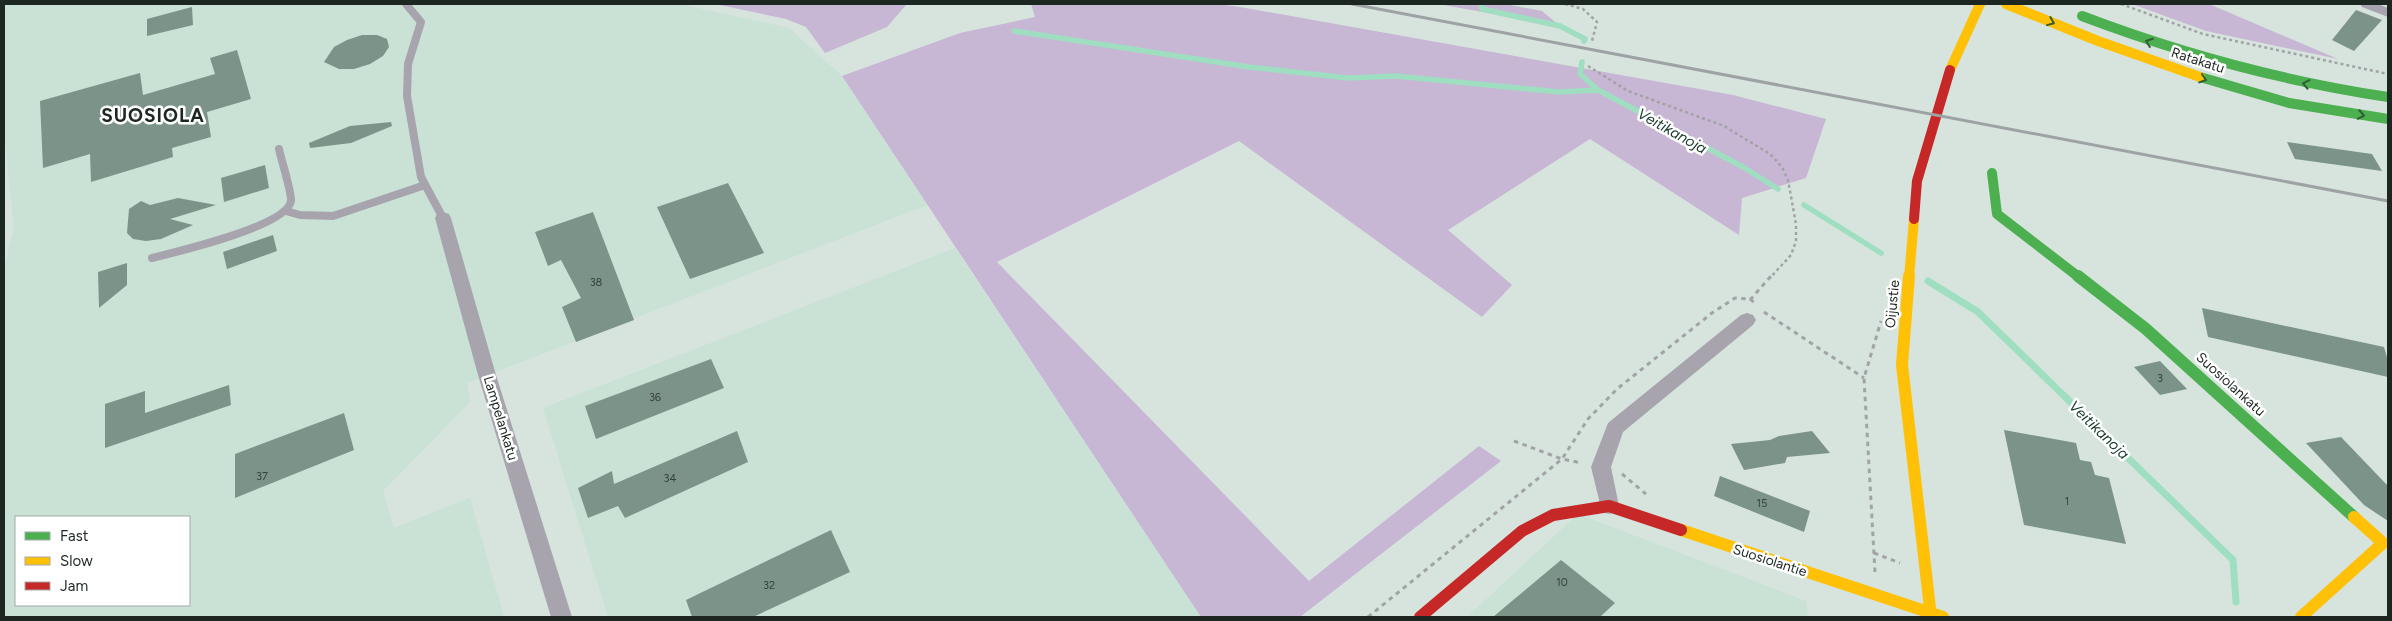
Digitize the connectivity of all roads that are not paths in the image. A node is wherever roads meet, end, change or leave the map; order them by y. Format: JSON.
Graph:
{"nodes":[{"id":1,"x":406,"y":4,"type":"edge"},
{"id":2,"x":1980,"y":4,"type":"edge"},
{"id":3,"x":2006,"y":4,"type":"edge"},
{"id":4,"x":2366,"y":4,"type":"edge"},
{"id":5,"x":2069,"y":11,"type":"dead end"},
{"id":6,"x":2388,"y":13,"type":"edge"},
{"id":7,"x":2388,"y":97,"type":"edge"},
{"id":8,"x":2388,"y":119,"type":"edge"},
{"id":9,"x":279,"y":149,"type":"dead end"},
{"id":10,"x":1992,"y":173,"type":"dead end"},
{"id":11,"x":425,"y":186,"type":"junction"},
{"id":12,"x":286,"y":211,"type":"junction"},
{"id":13,"x":443,"y":218,"type":"joint"},
{"id":14,"x":152,"y":258,"type":"dead end"},
{"id":15,"x":1747,"y":320,"type":"road end"},
{"id":16,"x":1609,"y":506,"type":"junction"},
{"id":17,"x":2386,"y":545,"type":"edge"},
{"id":18,"x":1931,"y":615,"type":"edge"},
{"id":19,"x":562,"y":617,"type":"edge"},
{"id":20,"x":1420,"y":617,"type":"edge"},
{"id":21,"x":1943,"y":617,"type":"edge"},
{"id":22,"x":2301,"y":617,"type":"edge"}],
"edges":[{"from":1,"to":11,"type":"lane"},
{"from":2,"to":18,"type":"main road","name":"Oijustie"},
{"from":3,"to":8,"type":"main road","name":"Ratakatu","one_way":true},
{"from":4,"to":6,"type":"street"},
{"from":7,"to":5,"type":"main road","name":"Ratakatu","one_way":true},
{"from":9,"to":12,"type":"lane"},
{"from":10,"to":17,"type":"main road","name":"Suosiolankatu"},
{"from":11,"to":12,"type":"lane"},
{"from":11,"to":13,"type":"lane"},
{"from":12,"to":14,"type":"lane"},
{"from":13,"to":19,"type":"street","name":"Lampelankatu"},
{"from":15,"to":16,"type":"street"},
{"from":16,"to":18,"type":"main road","name":"Suosiolantie"},
{"from":16,"to":20,"type":"main road","name":"Suosiolantie"},
{"from":17,"to":22,"type":"main road","name":"Suosiolankatu"},
{"from":18,"to":21,"type":"main road"}]}
